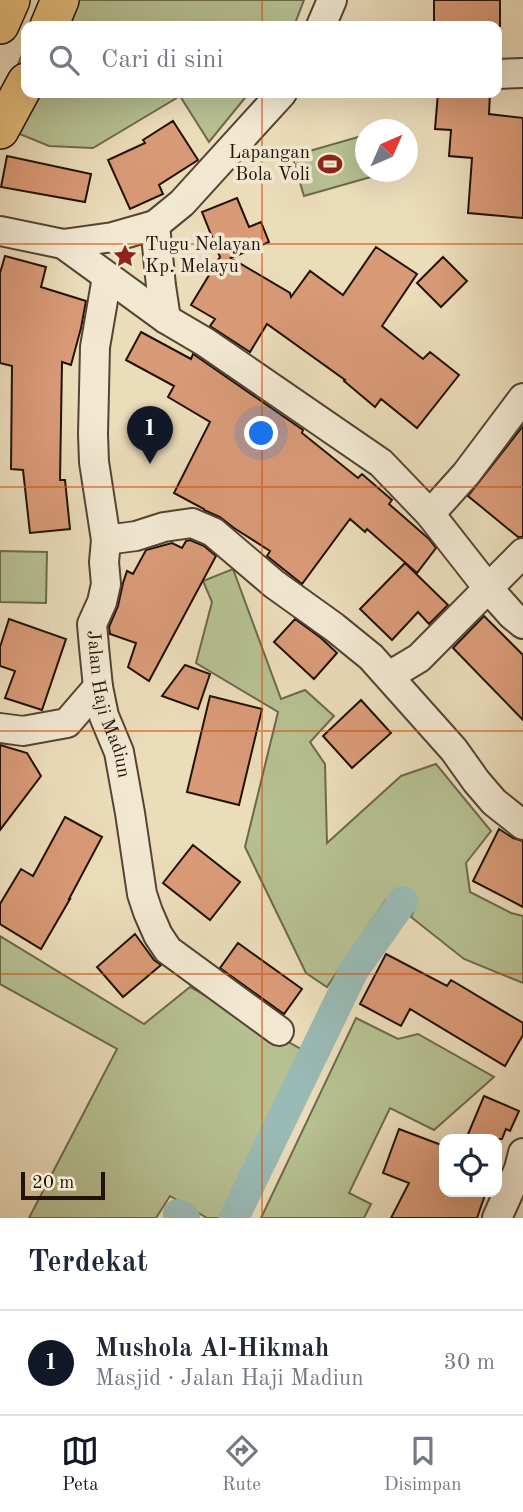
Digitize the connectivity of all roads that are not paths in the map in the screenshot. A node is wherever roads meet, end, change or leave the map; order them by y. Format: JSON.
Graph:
{"nodes":[{"id":1,"x":11,"y":0,"type":"edge"},
{"id":2,"x":60,"y":0,"type":"edge"},
{"id":3,"x":332,"y":0,"type":"edge"},
{"id":4,"x":51,"y":21,"type":"edge"},
{"id":5,"x":323,"y":21,"type":"edge"},
{"id":6,"x":0,"y":25,"type":"edge"},
{"id":7,"x":523,"y":73,"type":"edge"},
{"id":8,"x":502,"y":74,"type":"edge"},
{"id":9,"x":21,"y":91,"type":"edge"},
{"id":10,"x":278,"y":98,"type":"edge"},
{"id":11,"x":0,"y":130,"type":"edge"},
{"id":12,"x":155,"y":225,"type":"junction"},
{"id":13,"x":0,"y":231,"type":"edge"},
{"id":14,"x":63,"y":244,"type":"junction"},
{"id":15,"x":107,"y":277,"type":"junction"},
{"id":16,"x":166,"y":319,"type":"junction"},
{"id":17,"x":523,"y":398,"type":"edge"},
{"id":18,"x":430,"y":514,"type":"junction"},
{"id":19,"x":106,"y":540,"type":"junction"},
{"id":20,"x":523,"y":553,"type":"edge"},
{"id":21,"x":488,"y":588,"type":"junction"},
{"id":22,"x":523,"y":624,"type":"edge"},
{"id":23,"x":389,"y":676,"type":"junction"},
{"id":24,"x":98,"y":687,"type":"junction"},
{"id":25,"x":0,"y":728,"type":"edge"},
{"id":26,"x":523,"y":825,"type":"edge"},
{"id":27,"x":279,"y":1031,"type":"dead end"},
{"id":28,"x":522,"y":1165,"type":"edge"},
{"id":29,"x":497,"y":1218,"type":"edge"}],
"edges":[{"from":1,"to":6,"type":"main road"},
{"from":2,"to":4,"type":"main road"},
{"from":3,"to":5,"type":"street"},
{"from":7,"to":8,"type":"street"},
{"from":9,"to":11,"type":"main road"},
{"from":10,"to":12,"type":"street"},
{"from":12,"to":14,"type":"street"},
{"from":12,"to":16,"type":"street"},
{"from":13,"to":14,"type":"street"},
{"from":14,"to":15,"type":"street"},
{"from":15,"to":16,"type":"street"},
{"from":15,"to":19,"type":"street","name":"Jalan Haji Madiun"},
{"from":16,"to":18,"type":"street"},
{"from":17,"to":18,"type":"street"},
{"from":18,"to":21,"type":"street"},
{"from":19,"to":23,"type":"street"},
{"from":19,"to":24,"type":"street","name":"Jalan Haji Madiun"},
{"from":20,"to":21,"type":"street"},
{"from":21,"to":22,"type":"street"},
{"from":21,"to":23,"type":"street"},
{"from":23,"to":26,"type":"street"},
{"from":24,"to":25,"type":"street"},
{"from":24,"to":27,"type":"street","name":"Jalan Haji Madiun"},
{"from":28,"to":29,"type":"street"}]}
